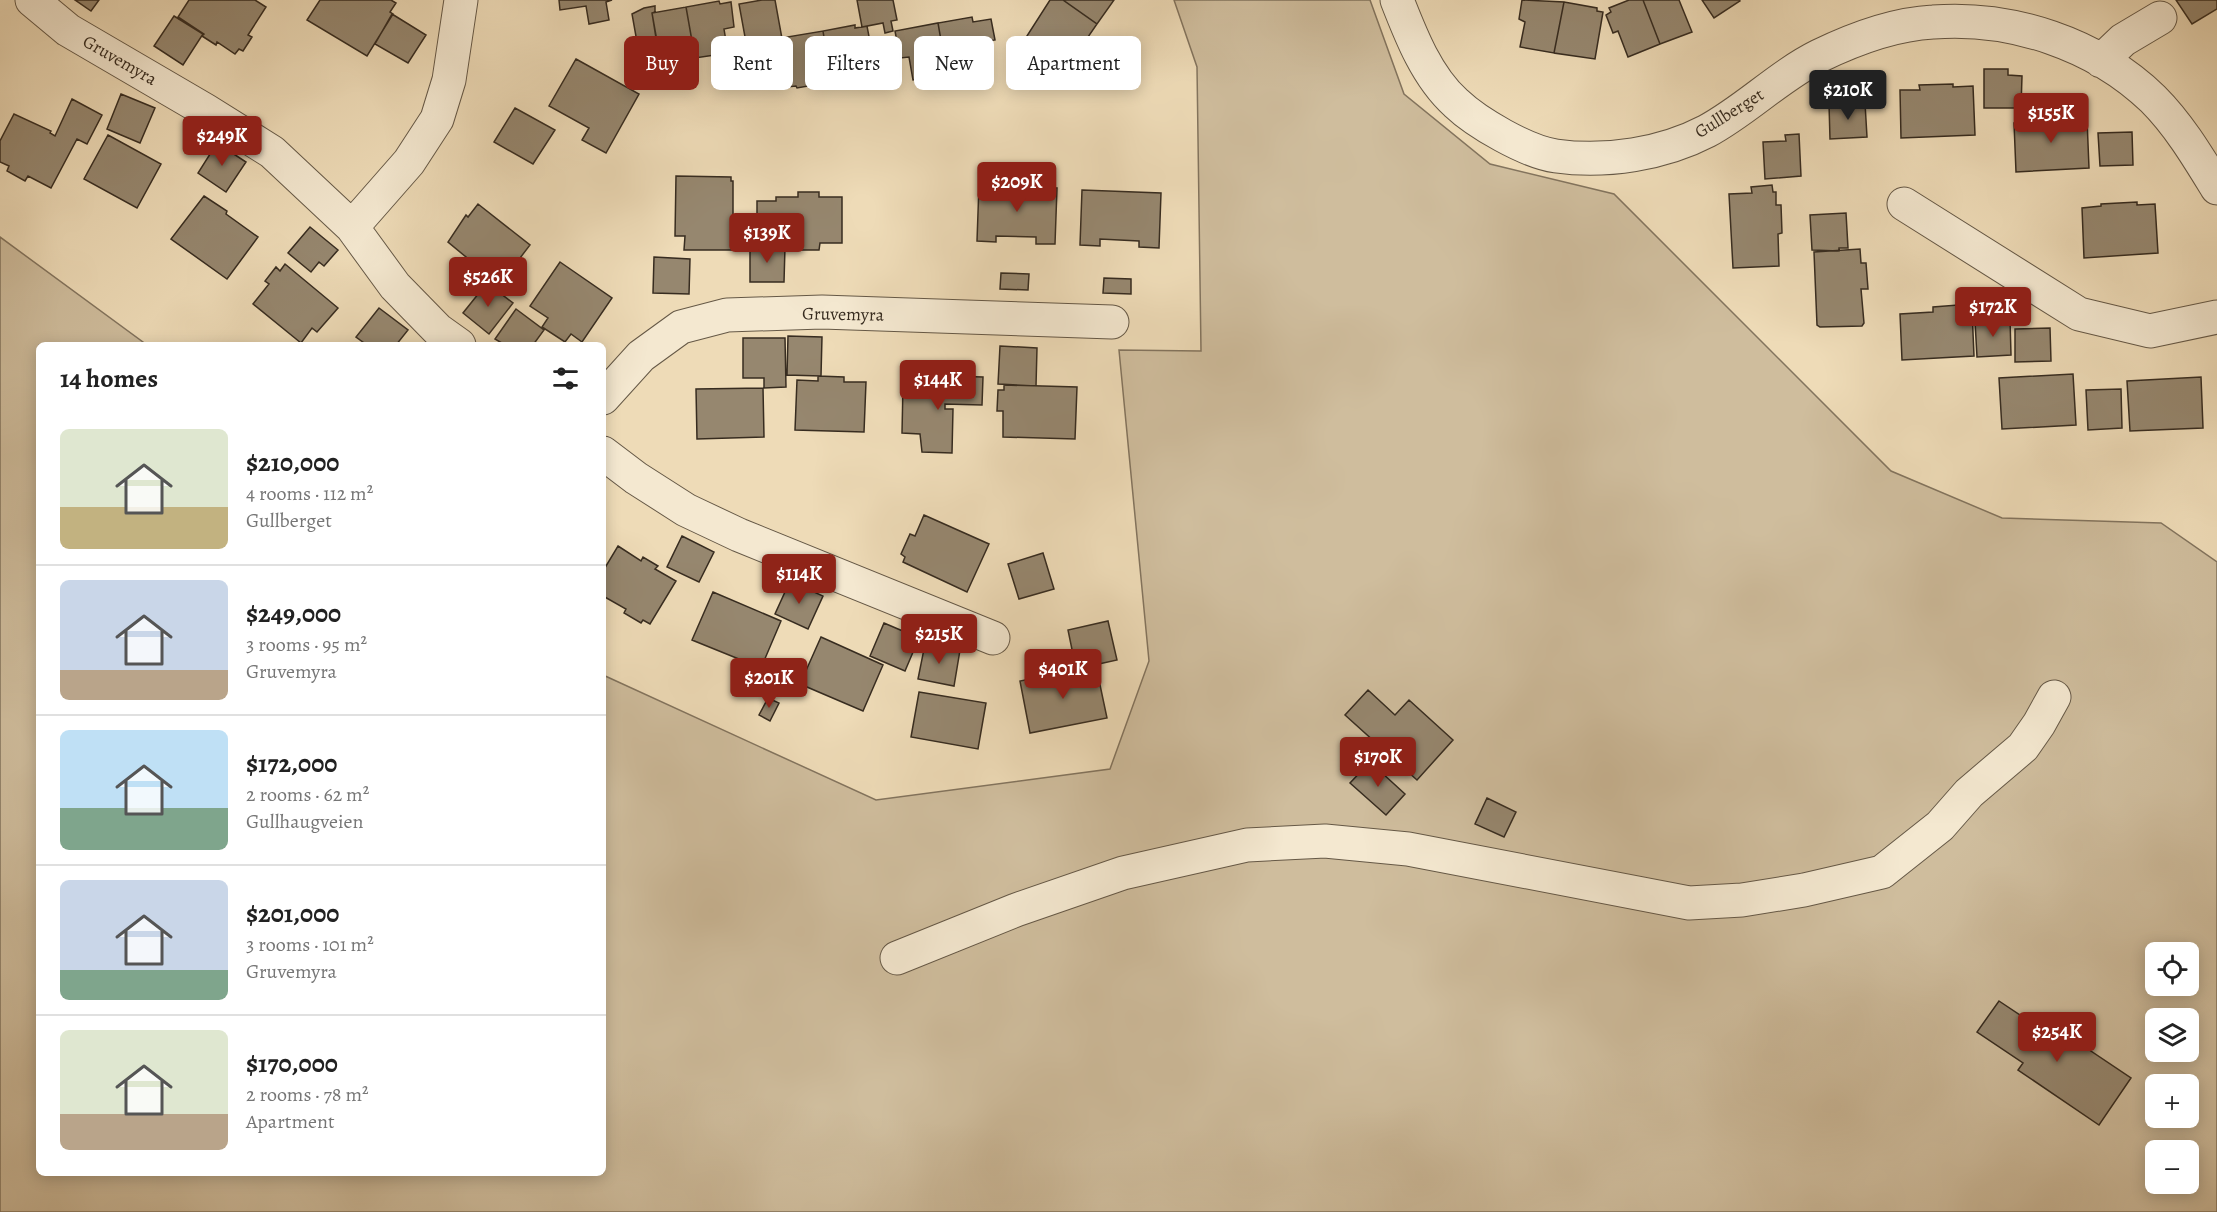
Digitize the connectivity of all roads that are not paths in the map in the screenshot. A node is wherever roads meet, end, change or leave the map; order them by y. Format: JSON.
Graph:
{"nodes":[{"id":1,"x":32,"y":0,"type":"edge"},
{"id":2,"x":461,"y":0,"type":"edge"},
{"id":3,"x":1397,"y":0,"type":"edge"},
{"id":4,"x":2160,"y":18,"type":"dead end"},
{"id":5,"x":2101,"y":61,"type":"junction"},
{"id":6,"x":2217,"y":188,"type":"edge"},
{"id":7,"x":1904,"y":204,"type":"dead end"},
{"id":8,"x":352,"y":227,"type":"junction"},
{"id":9,"x":2217,"y":317,"type":"edge"},
{"id":10,"x":1112,"y":322,"type":"dead end"},
{"id":11,"x":455,"y":342,"type":"edge"},
{"id":12,"x":606,"y":395,"type":"edge"},
{"id":13,"x":606,"y":455,"type":"edge"},
{"id":14,"x":993,"y":638,"type":"dead end"},
{"id":15,"x":2054,"y":697,"type":"dead end"},
{"id":16,"x":897,"y":958,"type":"dead end"}],
"edges":[{"from":1,"to":8,"type":"street","name":"Gruvemyra"},
{"from":2,"to":8,"type":"street"},
{"from":3,"to":5,"type":"street","name":"Gullberget"},
{"from":4,"to":5,"type":"street"},
{"from":5,"to":6,"type":"street","name":"Gullberget"},
{"from":7,"to":9,"type":"street"},
{"from":8,"to":11,"type":"street","name":"Gruvemyra"},
{"from":10,"to":12,"type":"street","name":"Gruvemyra"},
{"from":13,"to":14,"type":"street"},
{"from":15,"to":16,"type":"street"}]}
